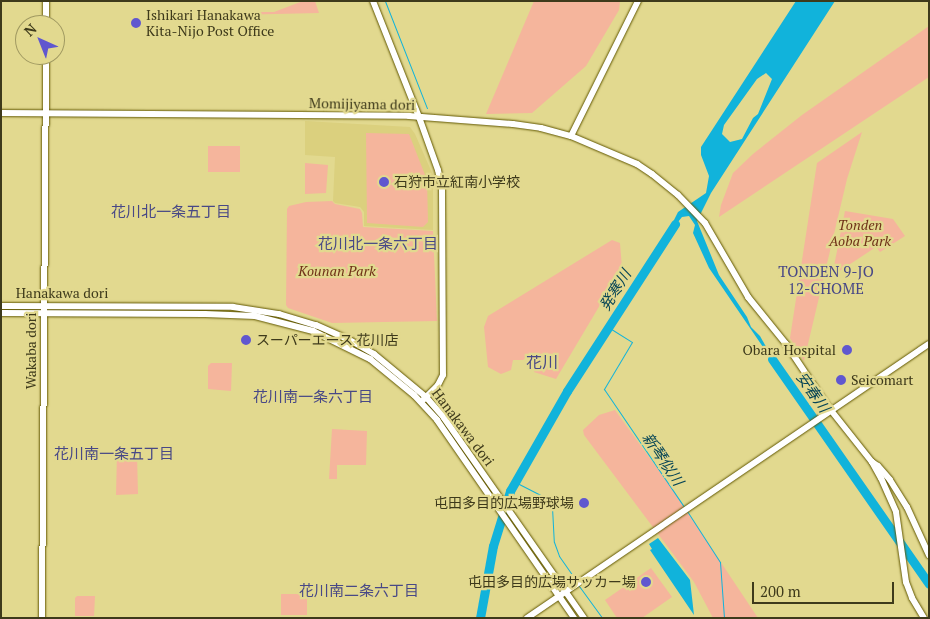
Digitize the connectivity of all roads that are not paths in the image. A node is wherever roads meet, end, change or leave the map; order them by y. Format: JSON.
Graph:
{"nodes":[{"id":1,"x":46,"y":1,"type":"edge"},
{"id":2,"x":373,"y":1,"type":"edge"},
{"id":3,"x":638,"y":1,"type":"edge"},
{"id":4,"x":46,"y":15,"type":"edge"},
{"id":5,"x":46,"y":65,"type":"edge"},
{"id":6,"x":1,"y":113,"type":"edge"},
{"id":7,"x":45,"y":114,"type":"junction"},
{"id":8,"x":419,"y":116,"type":"junction"},
{"id":9,"x":571,"y":136,"type":"junction"},
{"id":10,"x":44,"y":305,"type":"junction"},
{"id":11,"x":1,"y":306,"type":"edge"},
{"id":12,"x":1,"y":314,"type":"edge"},
{"id":13,"x":44,"y":314,"type":"junction"},
{"id":14,"x":929,"y":344,"type":"edge"},
{"id":15,"x":423,"y":399,"type":"junction"},
{"id":16,"x":831,"y":410,"type":"junction"},
{"id":17,"x":872,"y":462,"type":"junction"},
{"id":18,"x":929,"y":555,"type":"edge"},
{"id":19,"x":566,"y":592,"type":"junction"},
{"id":20,"x":559,"y":596,"type":"junction"},
{"id":21,"x":42,"y":618,"type":"edge"},
{"id":22,"x":527,"y":618,"type":"edge"},
{"id":23,"x":574,"y":618,"type":"edge"},
{"id":24,"x":584,"y":618,"type":"edge"},
{"id":25,"x":924,"y":618,"type":"edge"}],
"edges":[{"from":1,"to":4,"type":"street"},
{"from":2,"to":8,"type":"street"},
{"from":3,"to":9,"type":"street"},
{"from":5,"to":7,"type":"street","name":"Wakaba dori"},
{"from":6,"to":7,"type":"street","name":"Momijiyama dori"},
{"from":7,"to":8,"type":"street","name":"Momijiyama dori"},
{"from":7,"to":10,"type":"street","name":"Wakaba dori"},
{"from":8,"to":9,"type":"street","name":"Momijiyama dori"},
{"from":8,"to":15,"type":"street"},
{"from":9,"to":16,"type":"street","name":"Momijiyama dori"},
{"from":10,"to":11,"type":"street","name":"Hanakawa dori"},
{"from":10,"to":13,"type":"street","name":"Wakaba dori"},
{"from":10,"to":15,"type":"street","name":"Hanakawa dori"},
{"from":12,"to":13,"type":"street","name":"Hanakawa dori"},
{"from":13,"to":15,"type":"street","name":"Hanakawa dori"},
{"from":13,"to":21,"type":"street","name":"Wakaba dori"},
{"from":14,"to":16,"type":"street"},
{"from":15,"to":19,"type":"street","name":"Hanakawa dori"},
{"from":15,"to":20,"type":"street","name":"Hanakawa dori"},
{"from":16,"to":17,"type":"street","name":"Momijiyama dori"},
{"from":16,"to":19,"type":"street"},
{"from":17,"to":18,"type":"street"},
{"from":17,"to":25,"type":"street"},
{"from":19,"to":20,"type":"street"},
{"from":19,"to":24,"type":"street","name":"Hanakawa dori"},
{"from":20,"to":22,"type":"street"},
{"from":20,"to":23,"type":"street","name":"Hanakawa dori"}]}
